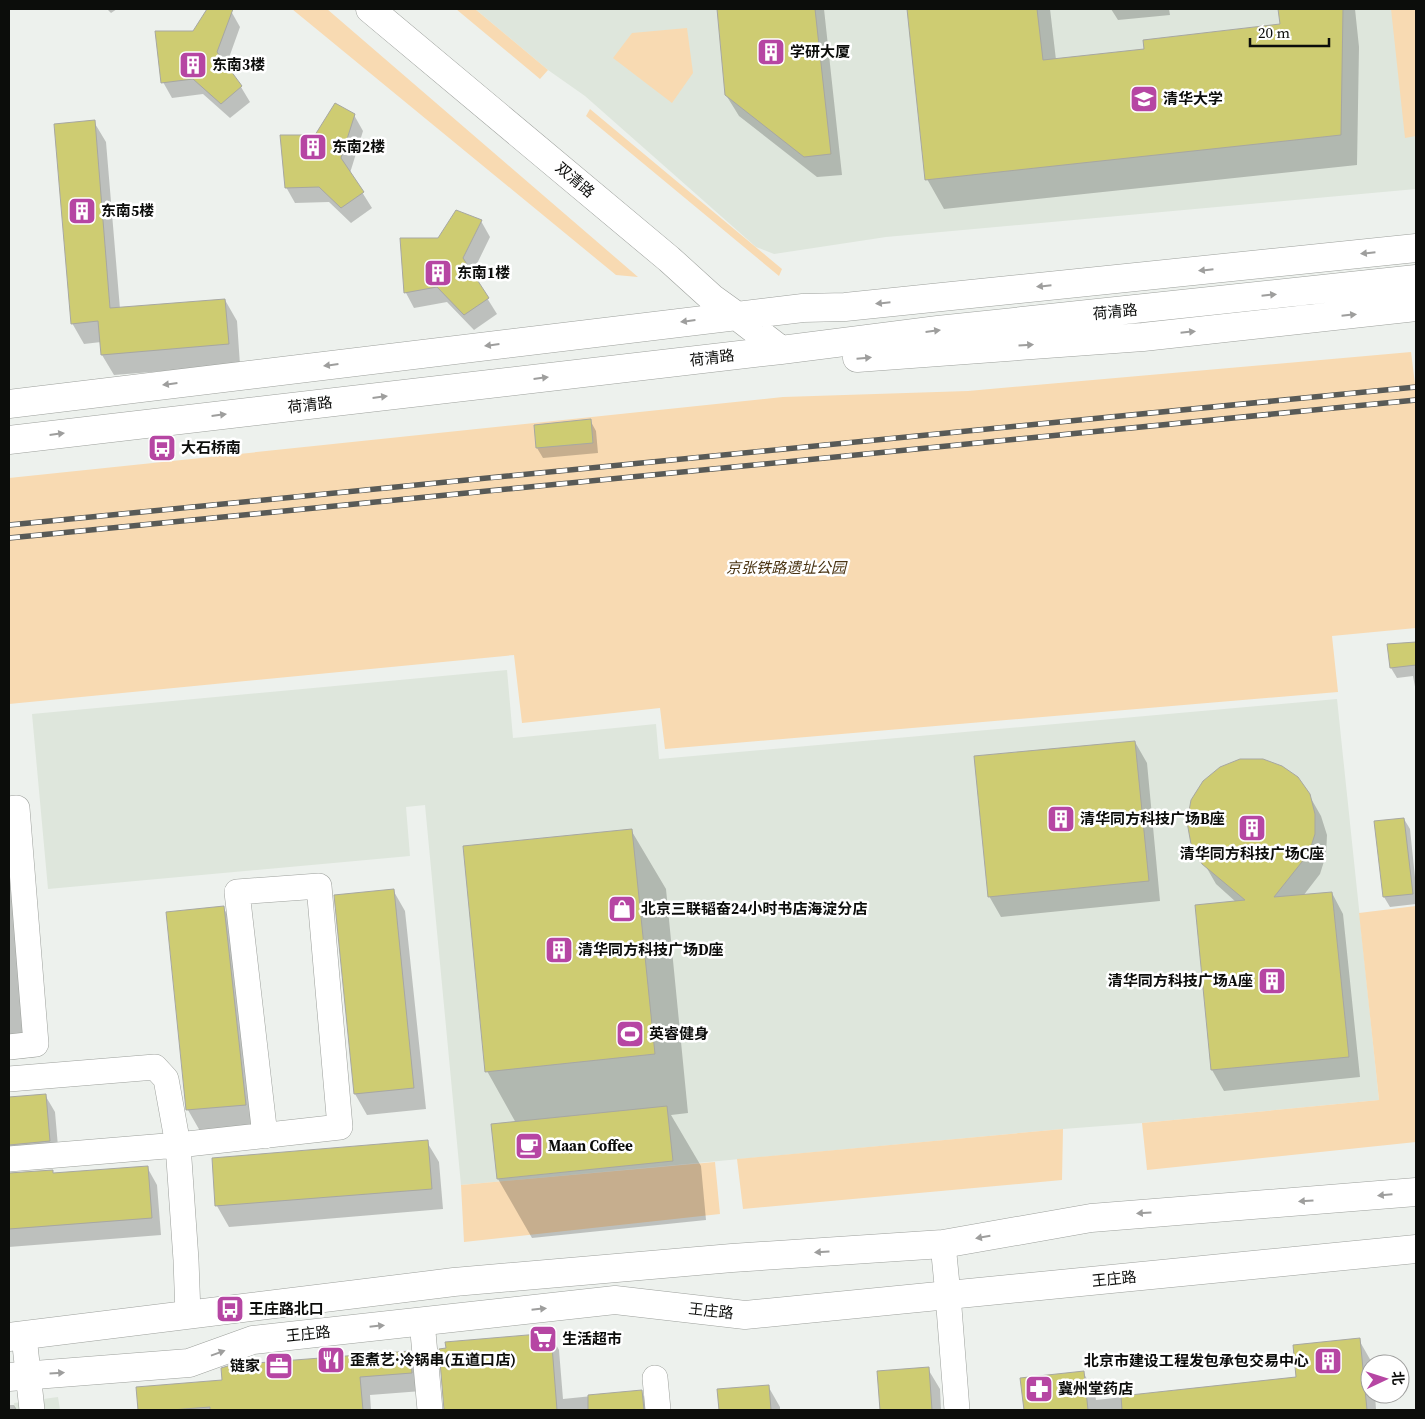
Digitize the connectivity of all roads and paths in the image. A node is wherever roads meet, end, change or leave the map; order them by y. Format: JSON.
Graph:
{"nodes":[{"id":1,"x":370,"y":9,"type":"edge"},
{"id":2,"x":1416,"y":248,"type":"edge"},
{"id":3,"x":1416,"y":279,"type":"edge"},
{"id":4,"x":1416,"y":307,"type":"edge"},
{"id":5,"x":737,"y":316,"type":"junction"},
{"id":6,"x":781,"y":350,"type":"junction"},
{"id":7,"x":9,"y":404,"type":"edge"},
{"id":8,"x":9,"y":440,"type":"edge"},
{"id":9,"x":9,"y":809,"type":"edge"},
{"id":10,"x":9,"y":1047,"type":"edge"},
{"id":11,"x":9,"y":1079,"type":"edge"},
{"id":12,"x":265,"y":1136,"type":"junction"},
{"id":13,"x":178,"y":1145,"type":"junction"},
{"id":14,"x":9,"y":1160,"type":"edge"},
{"id":15,"x":1416,"y":1192,"type":"edge"},
{"id":16,"x":943,"y":1244,"type":"junction"},
{"id":17,"x":1416,"y":1249,"type":"edge"},
{"id":18,"x":948,"y":1295,"type":"junction"},
{"id":19,"x":188,"y":1314,"type":"junction"},
{"id":20,"x":422,"y":1321,"type":"junction"},
{"id":21,"x":16,"y":1336,"type":"edge"},
{"id":22,"x":18,"y":1376,"type":"edge"},
{"id":23,"x":655,"y":1378,"type":"dead end"},
{"id":24,"x":32,"y":1410,"type":"edge"},
{"id":25,"x":430,"y":1410,"type":"edge"},
{"id":26,"x":658,"y":1410,"type":"edge"},
{"id":27,"x":957,"y":1410,"type":"edge"}],
"edges":[{"from":1,"to":5,"type":"main road","name":"双清路"},
{"from":2,"to":5,"type":"main road","one_way":true},
{"from":6,"to":3,"type":"main road","name":"荷清路","one_way":true},
{"from":6,"to":4,"type":"main road","one_way":true},
{"from":5,"to":6,"type":"main road","name":"双清路"},
{"from":5,"to":7,"type":"main road","one_way":true},
{"from":8,"to":6,"type":"main road","name":"荷清路","one_way":true},
{"from":9,"to":10,"type":"street"},
{"from":11,"to":13,"type":"street"},
{"from":12,"to":12,"type":"street"},
{"from":12,"to":13,"type":"street"},
{"from":13,"to":14,"type":"street"},
{"from":13,"to":19,"type":"street"},
{"from":15,"to":16,"type":"main road","one_way":true},
{"from":16,"to":18,"type":"street"},
{"from":16,"to":19,"type":"main road","one_way":true},
{"from":17,"to":18,"type":"main road","name":"王庄路"},
{"from":20,"to":18,"type":"main road","name":"王庄路","one_way":true},
{"from":18,"to":27,"type":"street"},
{"from":19,"to":21,"type":"main road"},
{"from":22,"to":20,"type":"main road","name":"王庄路","one_way":true},
{"from":20,"to":25,"type":"street"},
{"from":21,"to":22,"type":"street"},
{"from":22,"to":24,"type":"street"},
{"from":23,"to":26,"type":"street"}]}
